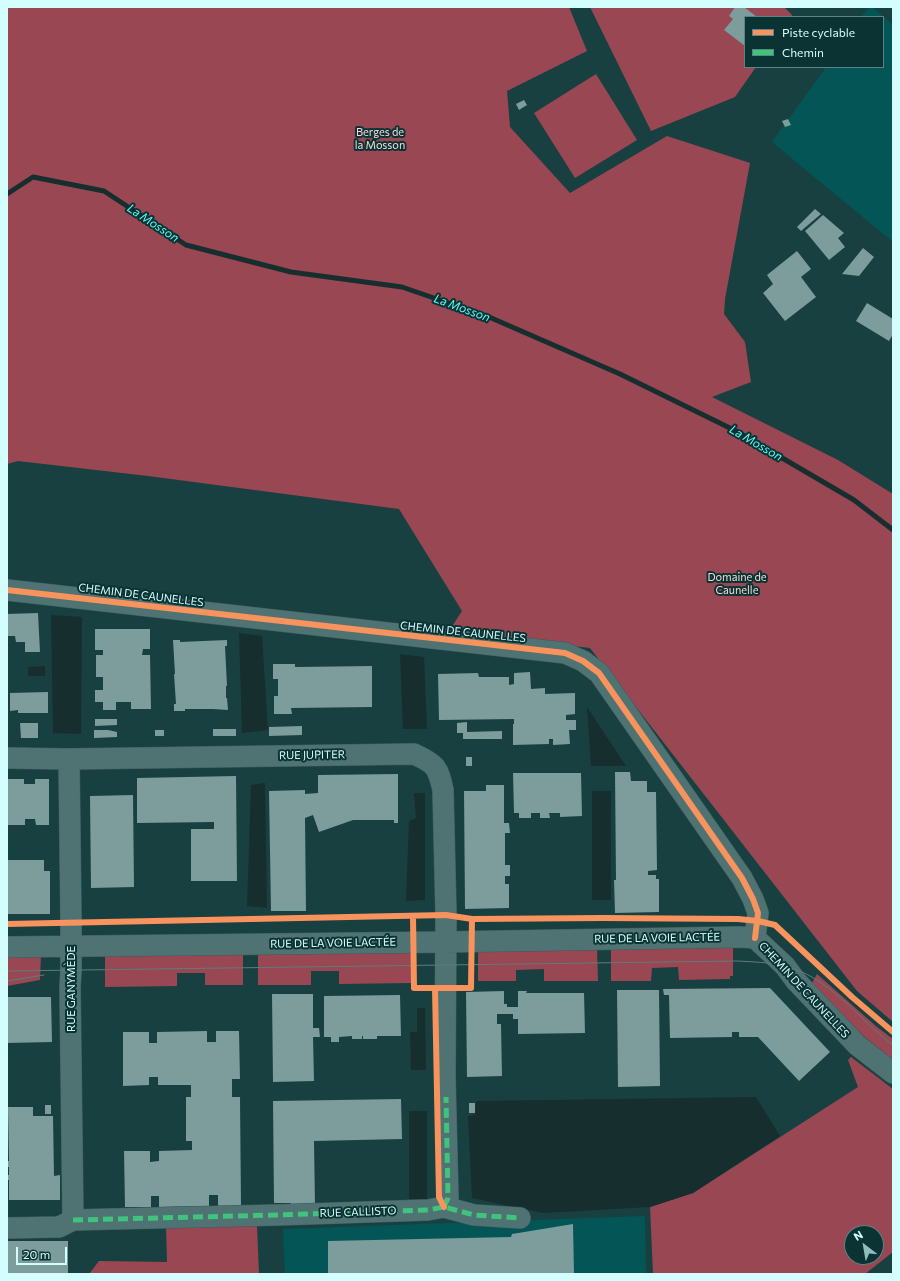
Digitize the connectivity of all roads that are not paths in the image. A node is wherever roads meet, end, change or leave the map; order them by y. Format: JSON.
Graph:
{"nodes":[{"id":1,"x":7,"y":590,"type":"edge"},
{"id":2,"x":7,"y":758,"type":"edge"},
{"id":3,"x":69,"y":759,"type":"junction"},
{"id":4,"x":755,"y":938,"type":"junction"},
{"id":5,"x":445,"y":942,"type":"junction"},
{"id":6,"x":71,"y":945,"type":"junction"},
{"id":7,"x":7,"y":947,"type":"edge"},
{"id":8,"x":893,"y":1072,"type":"edge"},
{"id":9,"x":444,"y":1207,"type":"junction"},
{"id":10,"x":520,"y":1218,"type":"dead end"},
{"id":11,"x":73,"y":1220,"type":"junction"},
{"id":12,"x":7,"y":1228,"type":"edge"}],
"edges":[{"from":1,"to":4,"type":"street","name":"CHEMIN DE CAUNELLES"},
{"from":2,"to":3,"type":"street","name":"RUE JUPITER"},
{"from":3,"to":5,"type":"street","name":"RUE JUPITER"},
{"from":3,"to":6,"type":"street","name":"RUE GANYMÈDE"},
{"from":4,"to":5,"type":"street","name":"RUE DE LA VOIE LACTÉE"},
{"from":4,"to":8,"type":"street","name":"CHEMIN DE CAUNELLES"},
{"from":5,"to":6,"type":"street","name":"RUE DE LA VOIE LACTÉE"},
{"from":5,"to":9,"type":"street"},
{"from":6,"to":7,"type":"street","name":"RUE DE LA VOIE LACTÉE"},
{"from":6,"to":11,"type":"street","name":"RUE GANYMÈDE"},
{"from":9,"to":10,"type":"street"},
{"from":9,"to":11,"type":"street","name":"RUE CALLISTO"},
{"from":11,"to":12,"type":"street","name":"RUE CALLISTO"}]}
